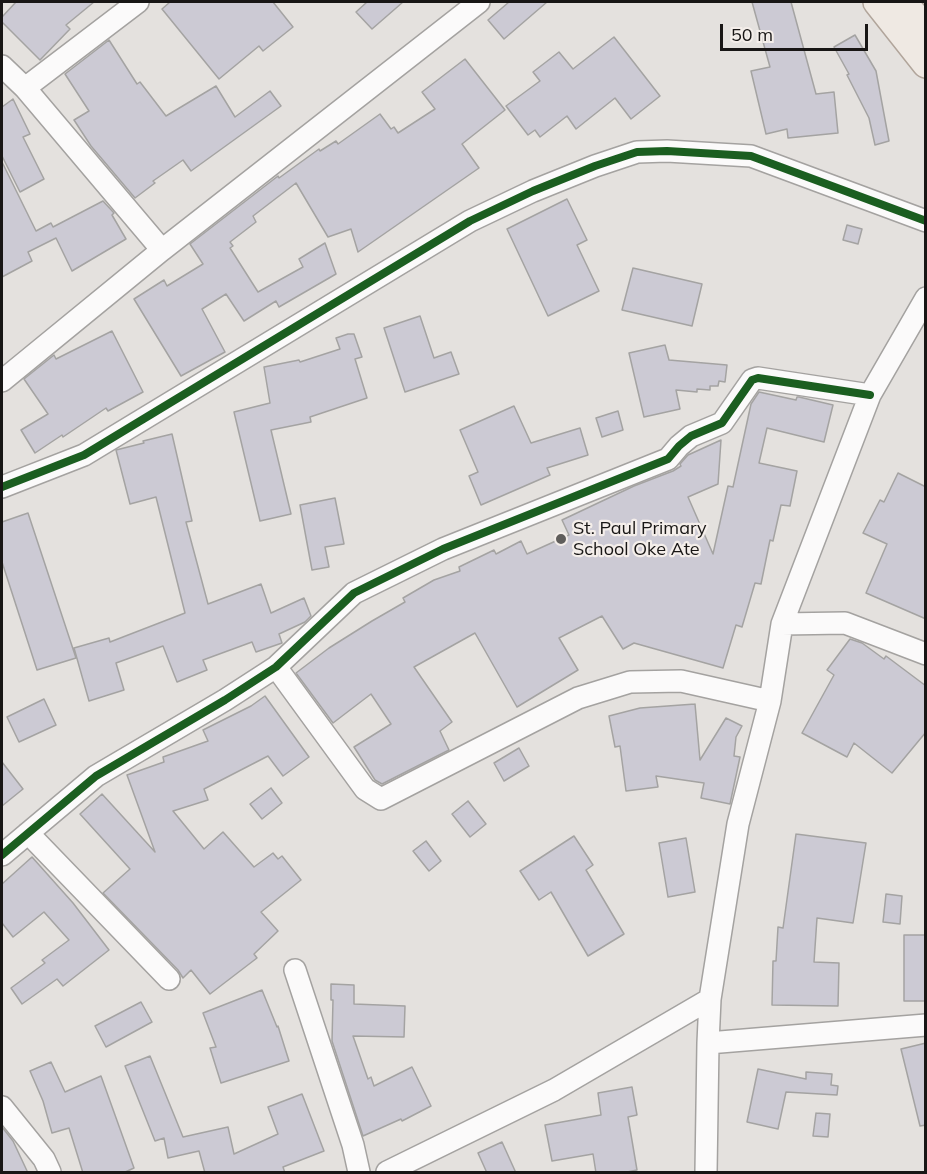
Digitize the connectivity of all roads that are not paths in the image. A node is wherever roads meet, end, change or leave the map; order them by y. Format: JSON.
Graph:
{"nodes":[{"id":1,"x":138,"y":2,"type":"edge"},
{"id":2,"x":479,"y":2,"type":"edge"},
{"id":3,"x":877,"y":2,"type":"edge"},
{"id":4,"x":903,"y":2,"type":"edge"},
{"id":5,"x":926,"y":28,"type":"edge"},
{"id":6,"x":926,"y":64,"type":"edge"},
{"id":7,"x":2,"y":66,"type":"edge"},
{"id":8,"x":25,"y":88,"type":"junction"},
{"id":9,"x":926,"y":221,"type":"edge"},
{"id":10,"x":162,"y":250,"type":"junction"},
{"id":11,"x":926,"y":297,"type":"edge"},
{"id":12,"x":2,"y":381,"type":"edge"},
{"id":13,"x":870,"y":395,"type":"junction"},
{"id":14,"x":2,"y":487,"type":"edge"},
{"id":15,"x":782,"y":624,"type":"junction"},
{"id":16,"x":926,"y":654,"type":"edge"},
{"id":17,"x":276,"y":667,"type":"junction"},
{"id":18,"x":770,"y":701,"type":"junction"},
{"id":19,"x":28,"y":833,"type":"junction"},
{"id":20,"x":2,"y":855,"type":"edge"},
{"id":21,"x":295,"y":970,"type":"dead end"},
{"id":22,"x":169,"y":979,"type":"dead end"},
{"id":23,"x":710,"y":999,"type":"junction"},
{"id":24,"x":926,"y":1025,"type":"edge"},
{"id":25,"x":708,"y":1043,"type":"junction"},
{"id":26,"x":2,"y":1107,"type":"edge"},
{"id":27,"x":50,"y":1173,"type":"edge"},
{"id":28,"x":359,"y":1173,"type":"edge"},
{"id":29,"x":387,"y":1173,"type":"edge"},
{"id":30,"x":706,"y":1173,"type":"edge"}],
"edges":[{"from":1,"to":8,"type":"street"},
{"from":2,"to":10,"type":"street"},
{"from":3,"to":6,"type":"main road"},
{"from":4,"to":5,"type":"main road"},
{"from":7,"to":8,"type":"street"},
{"from":8,"to":10,"type":"street"},
{"from":9,"to":14,"type":"street"},
{"from":10,"to":12,"type":"street"},
{"from":11,"to":13,"type":"street"},
{"from":13,"to":15,"type":"street"},
{"from":13,"to":17,"type":"street"},
{"from":15,"to":16,"type":"street"},
{"from":15,"to":18,"type":"street"},
{"from":17,"to":18,"type":"street"},
{"from":17,"to":19,"type":"street"},
{"from":18,"to":23,"type":"street"},
{"from":19,"to":20,"type":"street"},
{"from":19,"to":22,"type":"street"},
{"from":21,"to":28,"type":"street"},
{"from":23,"to":25,"type":"street"},
{"from":23,"to":29,"type":"street"},
{"from":24,"to":25,"type":"street"},
{"from":25,"to":30,"type":"street"},
{"from":26,"to":27,"type":"street"}]}
